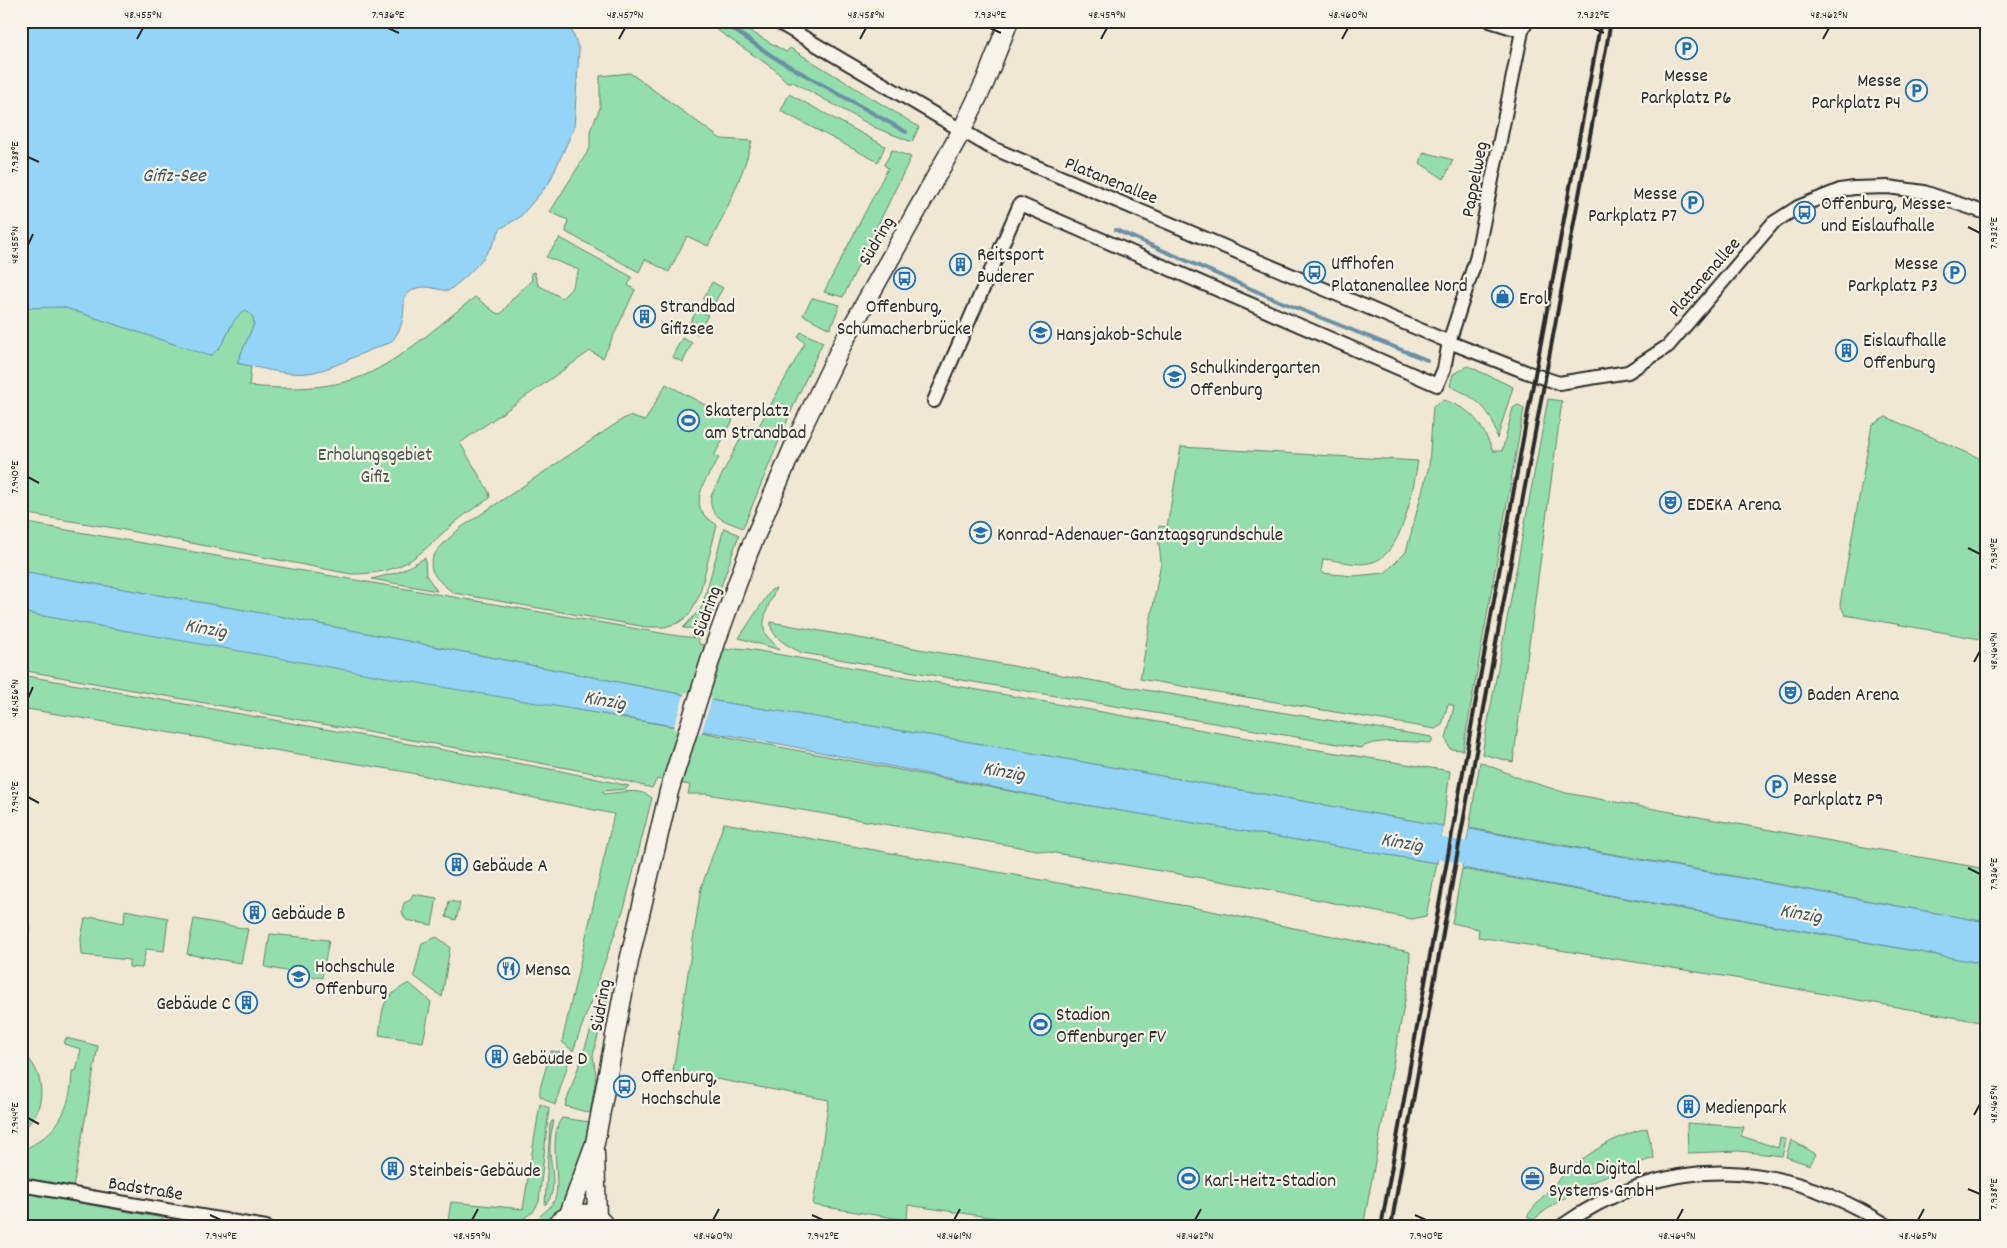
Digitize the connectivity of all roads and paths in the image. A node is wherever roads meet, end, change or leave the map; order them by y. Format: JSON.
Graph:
{"nodes":[{"id":1,"x":776,"y":21,"type":"edge"},
{"id":2,"x":1008,"y":21,"type":"edge"},
{"id":3,"x":1490,"y":21,"type":"edge"},
{"id":4,"x":1525,"y":26,"type":"edge"},
{"id":5,"x":961,"y":132,"type":"junction"},
{"id":6,"x":1986,"y":214,"type":"edge"},
{"id":7,"x":1449,"y":342,"type":"junction"},
{"id":8,"x":934,"y":401,"type":"dead end"},
{"id":9,"x":595,"y":1144,"type":"junction"},
{"id":10,"x":21,"y":1185,"type":"edge"},
{"id":11,"x":569,"y":1214,"type":"junction"},
{"id":12,"x":602,"y":1222,"type":"edge"},
{"id":13,"x":266,"y":1227,"type":"edge"},
{"id":14,"x":551,"y":1227,"type":"edge"},
{"id":15,"x":1560,"y":1227,"type":"edge"},
{"id":16,"x":1890,"y":1227,"type":"edge"}],
"edges":[{"from":1,"to":5,"type":"street","name":"Platanenallee"},
{"from":2,"to":5,"type":"street","name":"Südring"},
{"from":3,"to":4,"type":"street"},
{"from":4,"to":7,"type":"street","name":"Pappelweg"},
{"from":5,"to":7,"type":"street","name":"Platanenallee"},
{"from":5,"to":9,"type":"street","name":"Südring"},
{"from":6,"to":7,"type":"street","name":"Platanenallee"},
{"from":7,"to":8,"type":"street"},
{"from":9,"to":11,"type":"street","name":"Südring"},
{"from":9,"to":12,"type":"street","name":"Südring"},
{"from":10,"to":13,"type":"street","name":"Badstraße"},
{"from":11,"to":12,"type":"street","name":"Südring"},
{"from":11,"to":14,"type":"street"},
{"from":15,"to":16,"type":"street"}]}
